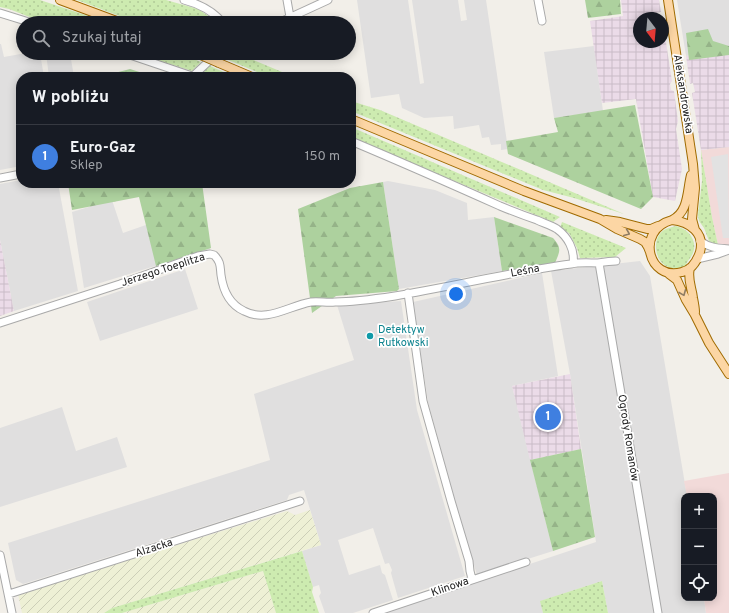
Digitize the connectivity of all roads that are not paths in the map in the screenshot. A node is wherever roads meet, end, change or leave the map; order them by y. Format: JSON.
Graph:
{"nodes":[{"id":1,"x":60,"y":0,"type":"edge"},
{"id":2,"x":184,"y":0,"type":"edge"},
{"id":3,"x":287,"y":0,"type":"edge"},
{"id":4,"x":328,"y":0,"type":"edge"},
{"id":5,"x":538,"y":0,"type":"edge"},
{"id":6,"x":668,"y":0,"type":"edge"},
{"id":7,"x":0,"y":12,"type":"edge"},
{"id":8,"x":103,"y":16,"type":"edge"},
{"id":9,"x":216,"y":16,"type":"edge"},
{"id":10,"x":290,"y":16,"type":"edge"},
{"id":11,"x":292,"y":16,"type":"edge"},
{"id":12,"x":16,"y":18,"type":"edge"},
{"id":13,"x":542,"y":21,"type":"dead end"},
{"id":14,"x":144,"y":60,"type":"edge"},
{"id":15,"x":210,"y":60,"type":"edge"},
{"id":16,"x":212,"y":60,"type":"edge"},
{"id":17,"x":179,"y":72,"type":"edge"},
{"id":18,"x":199,"y":72,"type":"edge"},
{"id":19,"x":240,"y":72,"type":"edge"},
{"id":20,"x":356,"y":121,"type":"edge"},
{"id":21,"x":356,"y":143,"type":"edge"},
{"id":22,"x":693,"y":164,"type":"junction"},
{"id":23,"x":16,"y":175,"type":"edge"},
{"id":24,"x":0,"y":178,"type":"edge"},
{"id":25,"x":600,"y":219,"type":"junction"},
{"id":26,"x":672,"y":220,"type":"junction"},
{"id":27,"x":659,"y":226,"type":"junction"},
{"id":28,"x":695,"y":230,"type":"junction"},
{"id":29,"x":700,"y":241,"type":"junction"},
{"id":30,"x":729,"y":250,"type":"edge"},
{"id":31,"x":650,"y":252,"type":"junction"},
{"id":32,"x":697,"y":259,"type":"junction"},
{"id":33,"x":616,"y":261,"type":"dead end"},
{"id":34,"x":573,"y":263,"type":"junction"},
{"id":35,"x":599,"y":263,"type":"junction"},
{"id":36,"x":690,"y":268,"type":"junction"},
{"id":37,"x":669,"y":274,"type":"junction"},
{"id":38,"x":435,"y":289,"type":"joint"},
{"id":39,"x":408,"y":293,"type":"junction"},
{"id":40,"x":695,"y":315,"type":"junction"},
{"id":41,"x":0,"y":323,"type":"edge"},
{"id":42,"x":729,"y":374,"type":"edge"},
{"id":43,"x":300,"y":501,"type":"dead end"},
{"id":44,"x":0,"y":555,"type":"edge"},
{"id":45,"x":526,"y":562,"type":"dead end"},
{"id":46,"x":472,"y":579,"type":"junction"},
{"id":47,"x":8,"y":594,"type":"junction"},
{"id":48,"x":12,"y":613,"type":"edge"},
{"id":49,"x":373,"y":613,"type":"edge"},
{"id":50,"x":658,"y":613,"type":"edge"}],
"edges":[{"from":1,"to":8,"type":"main road"},
{"from":2,"to":9,"type":"street"},
{"from":3,"to":10,"type":"street"},
{"from":4,"to":11,"type":"street"},
{"from":5,"to":13,"type":"street"},
{"from":6,"to":22,"type":"main road","name":"Aleksandrowska"},
{"from":7,"to":12,"type":"street"},
{"from":14,"to":17,"type":"street"},
{"from":15,"to":18,"type":"street"},
{"from":16,"to":19,"type":"main road","bridge":true},
{"from":20,"to":25,"type":"main road"},
{"from":21,"to":34,"type":"street"},
{"from":22,"to":26,"type":"main road","name":"Aleksandrowska"},
{"from":22,"to":28,"type":"main road","name":"Aleksandrowska"},
{"from":23,"to":24,"type":"street"},
{"from":25,"to":27,"type":"main road"},
{"from":25,"to":31,"type":"main road","one_way":true},
{"from":26,"to":27,"type":"main road"},
{"from":26,"to":28,"type":"main road"},
{"from":27,"to":31,"type":"main road"},
{"from":28,"to":29,"type":"main road"},
{"from":29,"to":30,"type":"street"},
{"from":29,"to":32,"type":"main road"},
{"from":30,"to":32,"type":"street"},
{"from":31,"to":37,"type":"main road"},
{"from":32,"to":36,"type":"main road"},
{"from":33,"to":35,"type":"street","name":"Leśna"},
{"from":34,"to":35,"type":"street","name":"Leśna"},
{"from":34,"to":38,"type":"street","name":"Leśna"},
{"from":35,"to":50,"type":"street","name":"Ogrody Romanów"},
{"from":36,"to":37,"type":"main road"},
{"from":36,"to":40,"type":"main road"},
{"from":37,"to":40,"type":"main road","one_way":true},
{"from":38,"to":39,"type":"street","name":"Jerzego Toeplitza"},
{"from":39,"to":41,"type":"street","name":"Jerzego Toeplitza"},
{"from":39,"to":46,"type":"street"},
{"from":40,"to":42,"type":"main road"},
{"from":43,"to":47,"type":"street","name":"Alzacka"},
{"from":44,"to":47,"type":"street"},
{"from":45,"to":46,"type":"street","name":"Klinowa"},
{"from":46,"to":49,"type":"street","name":"Klinowa"},
{"from":47,"to":48,"type":"street"}]}
